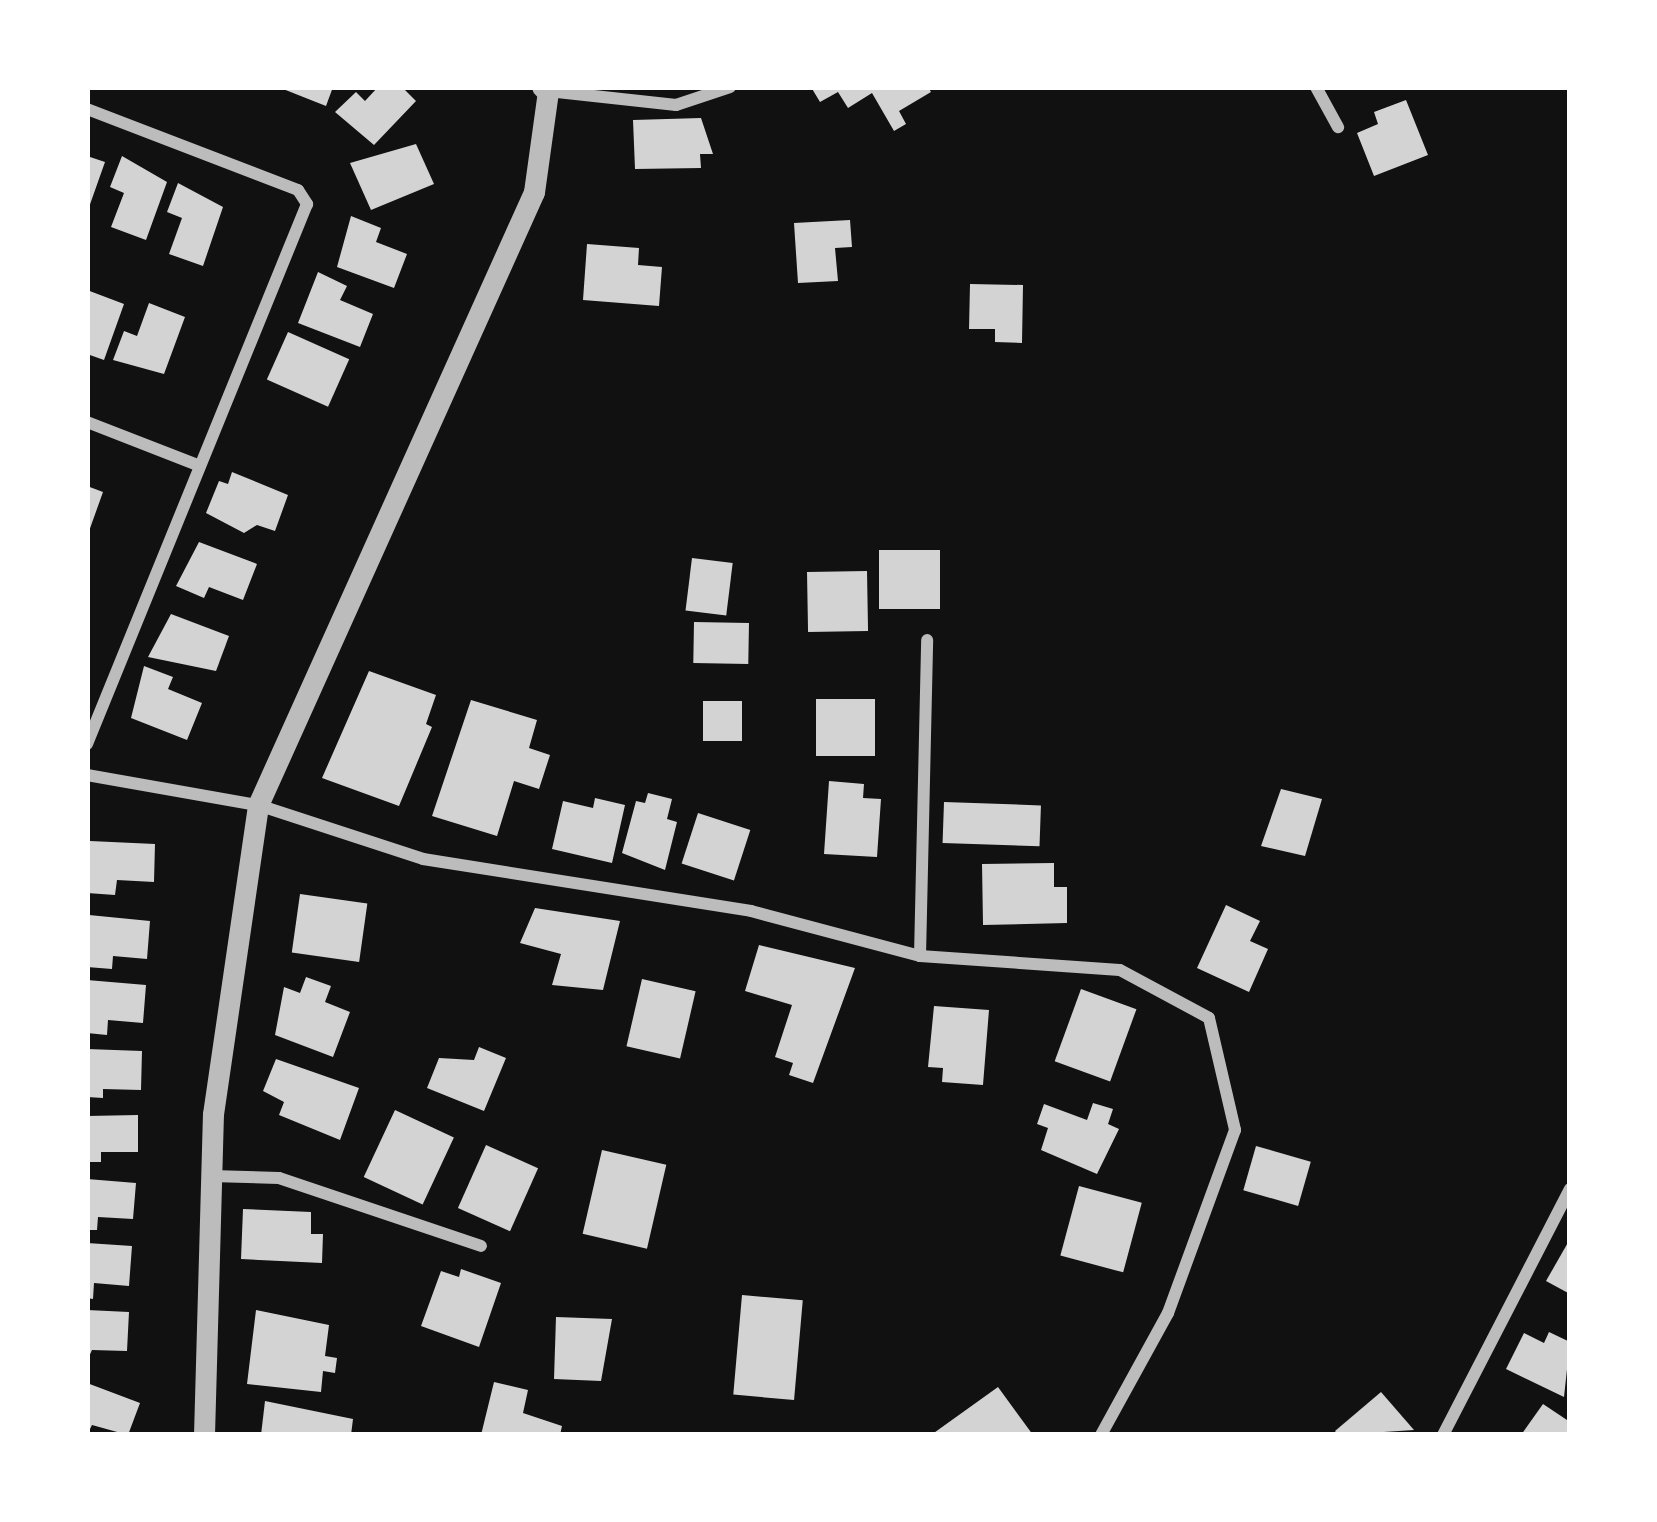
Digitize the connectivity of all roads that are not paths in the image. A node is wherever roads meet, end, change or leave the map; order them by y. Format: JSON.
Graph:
{"nodes":[{"id":1,"x":730,"y":87,"type":"edge"},
{"id":2,"x":1316,"y":87,"type":"edge"},
{"id":3,"x":545,"y":89,"type":"edge"},
{"id":4,"x":87,"y":109,"type":"edge"},
{"id":5,"x":1338,"y":127,"type":"dead end"},
{"id":6,"x":87,"y":422,"type":"edge"},
{"id":7,"x":200,"y":466,"type":"junction"},
{"id":8,"x":927,"y":640,"type":"dead end"},
{"id":9,"x":87,"y":744,"type":"edge"},
{"id":10,"x":87,"y":775,"type":"edge"},
{"id":11,"x":258,"y":805,"type":"junction"},
{"id":12,"x":920,"y":956,"type":"junction"},
{"id":13,"x":211,"y":1176,"type":"junction"},
{"id":14,"x":1570,"y":1189,"type":"edge"},
{"id":15,"x":481,"y":1246,"type":"dead end"},
{"id":16,"x":204,"y":1435,"type":"edge"},
{"id":17,"x":1101,"y":1435,"type":"edge"},
{"id":18,"x":1443,"y":1435,"type":"edge"}],
"edges":[{"from":1,"to":3,"type":"street"},
{"from":2,"to":5,"type":"street"},
{"from":3,"to":11,"type":"street"},
{"from":4,"to":7,"type":"street"},
{"from":6,"to":7,"type":"street"},
{"from":7,"to":9,"type":"street"},
{"from":8,"to":12,"type":"street"},
{"from":10,"to":11,"type":"street"},
{"from":11,"to":12,"type":"street"},
{"from":11,"to":13,"type":"street"},
{"from":12,"to":17,"type":"street"},
{"from":13,"to":15,"type":"street"},
{"from":13,"to":16,"type":"street"},
{"from":14,"to":18,"type":"street"}]}
